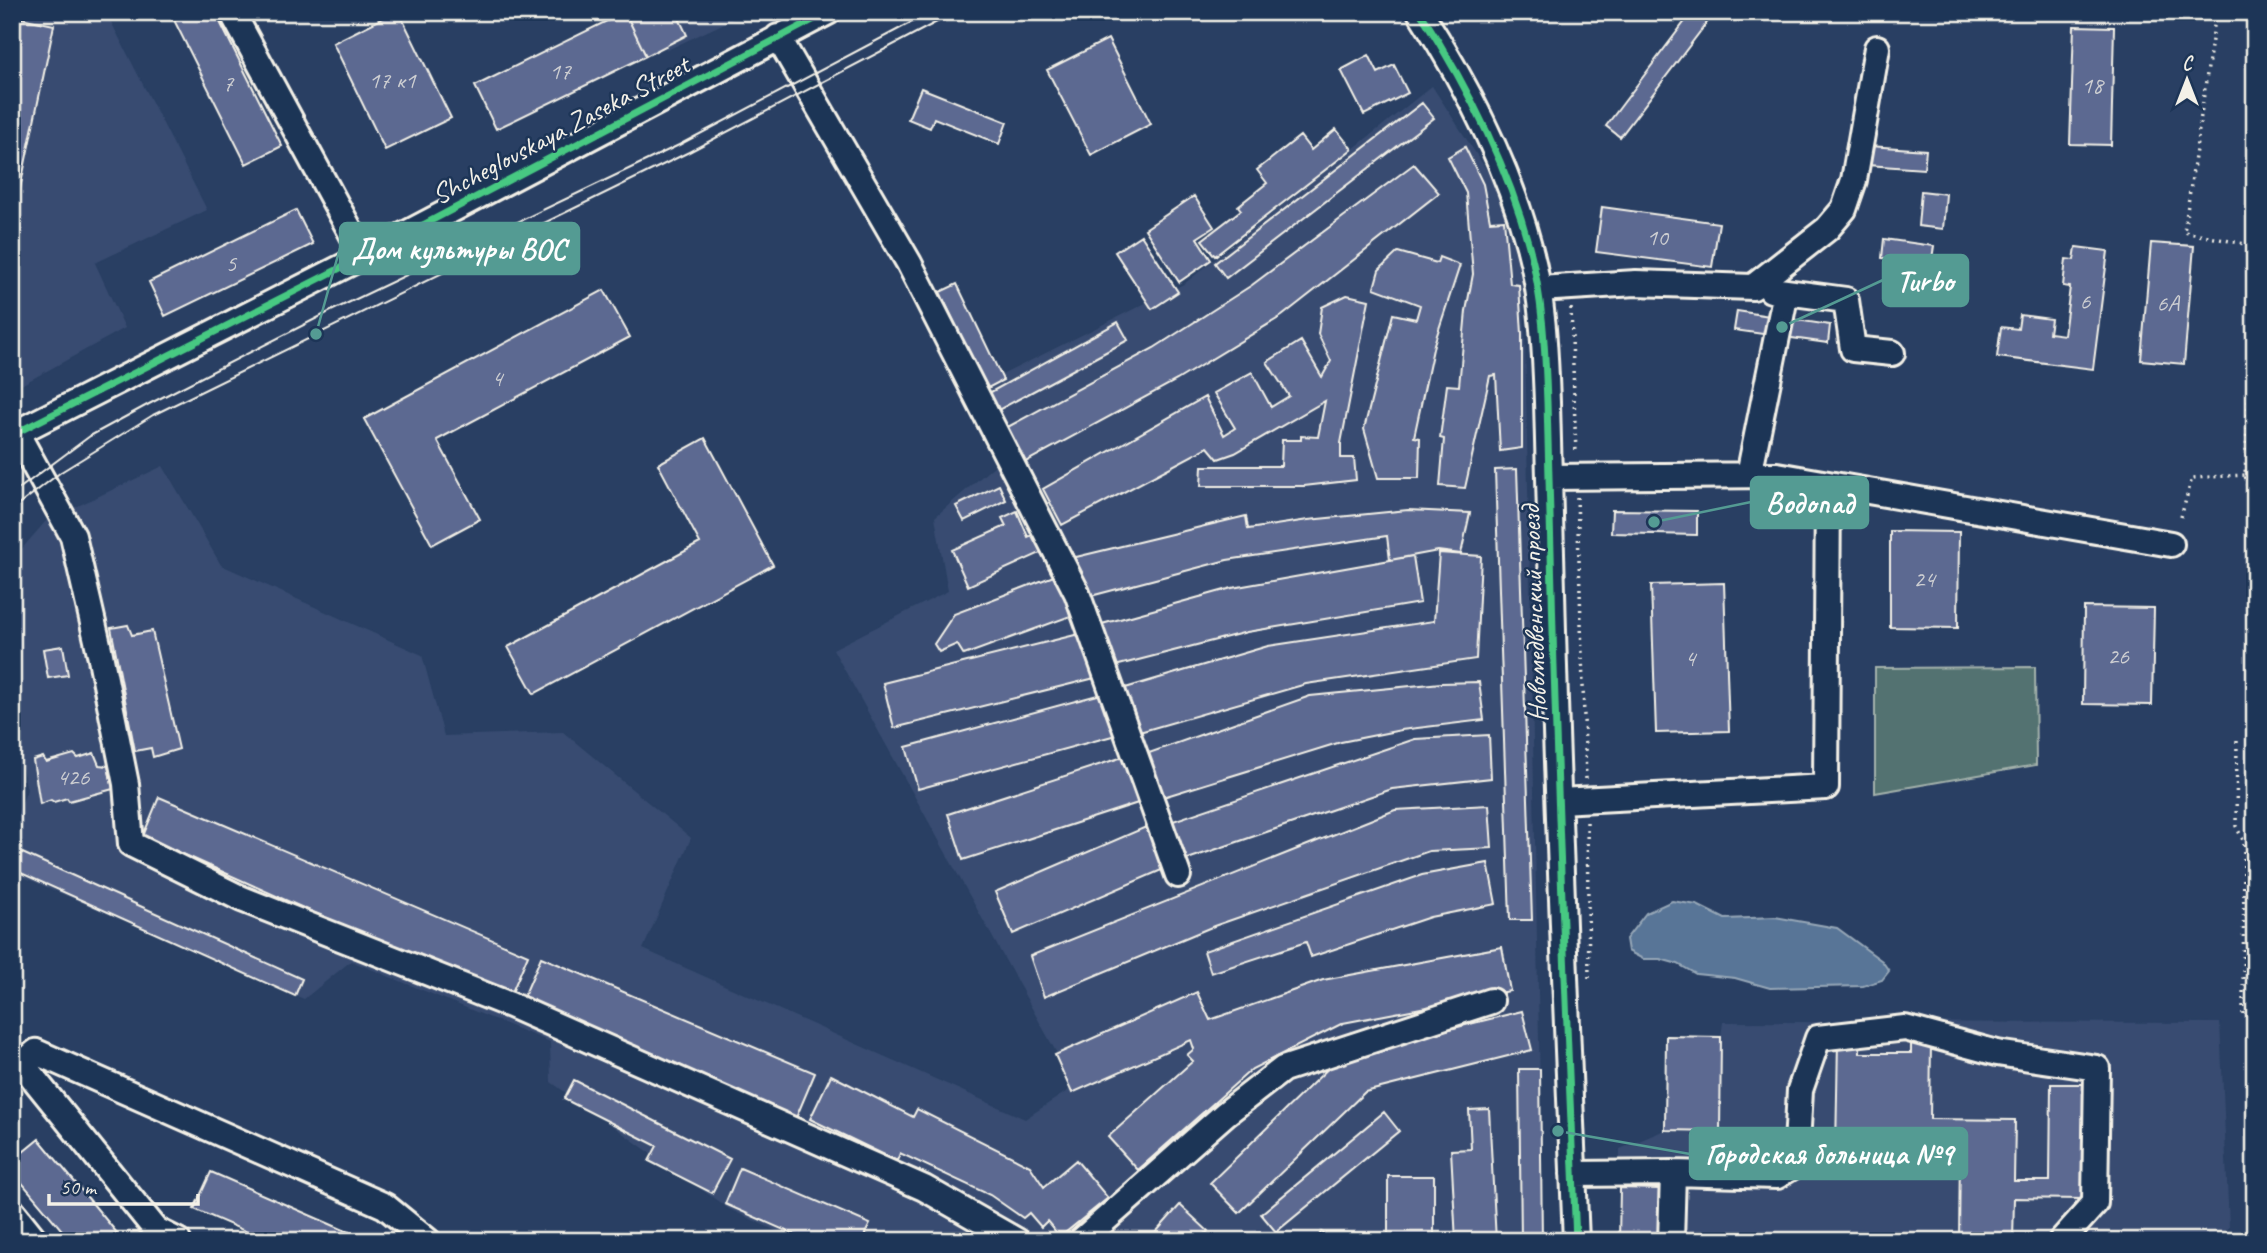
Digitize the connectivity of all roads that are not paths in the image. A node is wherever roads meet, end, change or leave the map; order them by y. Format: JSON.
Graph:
{"nodes":[{"id":1,"x":232,"y":12,"type":"edge"},
{"id":2,"x":828,"y":12,"type":"edge"},
{"id":3,"x":1420,"y":12,"type":"edge"},
{"id":4,"x":778,"y":37,"type":"junction"},
{"id":5,"x":1877,"y":48,"type":"dead end"},
{"id":6,"x":364,"y":257,"type":"junction"},
{"id":7,"x":1753,"y":287,"type":"junction"},
{"id":8,"x":1539,"y":289,"type":"junction"},
{"id":9,"x":1786,"y":292,"type":"junction"},
{"id":10,"x":1892,"y":354,"type":"dead end"},
{"id":11,"x":14,"y":434,"type":"edge"},
{"id":12,"x":1749,"y":475,"type":"junction"},
{"id":13,"x":1550,"y":477,"type":"junction"},
{"id":14,"x":1828,"y":484,"type":"junction"},
{"id":15,"x":2171,"y":544,"type":"dead end"},
{"id":16,"x":1559,"y":801,"type":"junction"},
{"id":17,"x":1178,"y":876,"type":"dead end"},
{"id":18,"x":1491,"y":1001,"type":"dead end"},
{"id":19,"x":17,"y":1069,"type":"edge"},
{"id":20,"x":1673,"y":1173,"type":"junction"},
{"id":21,"x":1573,"y":1174,"type":"junction"},
{"id":22,"x":12,"y":1211,"type":"edge"},
{"id":23,"x":167,"y":1237,"type":"edge"},
{"id":24,"x":36,"y":1241,"type":"edge"},
{"id":25,"x":428,"y":1241,"type":"edge"},
{"id":26,"x":1017,"y":1241,"type":"edge"},
{"id":27,"x":1081,"y":1241,"type":"edge"},
{"id":28,"x":1576,"y":1241,"type":"edge"},
{"id":29,"x":1671,"y":1241,"type":"edge"},
{"id":30,"x":2061,"y":1241,"type":"edge"}],
"edges":[{"from":1,"to":6,"type":"street"},
{"from":2,"to":4,"type":"street","name":"Shcheglovskaya Zaseka Street"},
{"from":3,"to":8,"type":"street","name":"Новомедвенский проезд"},
{"from":4,"to":6,"type":"street","name":"Shcheglovskaya Zaseka Street"},
{"from":4,"to":17,"type":"street"},
{"from":5,"to":7,"type":"street"},
{"from":6,"to":11,"type":"street","name":"Shcheglovskaya Zaseka Street"},
{"from":7,"to":8,"type":"street"},
{"from":7,"to":9,"type":"street"},
{"from":8,"to":13,"type":"street","name":"Новомедвенский проезд"},
{"from":9,"to":10,"type":"street"},
{"from":9,"to":12,"type":"street"},
{"from":11,"to":26,"type":"street"},
{"from":12,"to":13,"type":"street"},
{"from":12,"to":14,"type":"street"},
{"from":13,"to":16,"type":"street","name":"Новомедвенский проезд"},
{"from":14,"to":15,"type":"street"},
{"from":14,"to":16,"type":"street"},
{"from":16,"to":21,"type":"street","name":"Новомедвенский проезд"},
{"from":18,"to":27,"type":"street"},
{"from":19,"to":23,"type":"street"},
{"from":19,"to":25,"type":"street"},
{"from":20,"to":21,"type":"street"},
{"from":20,"to":29,"type":"street"},
{"from":20,"to":30,"type":"street"},
{"from":21,"to":28,"type":"street","name":"Новомедвенский проезд"},
{"from":22,"to":24,"type":"street"}]}
